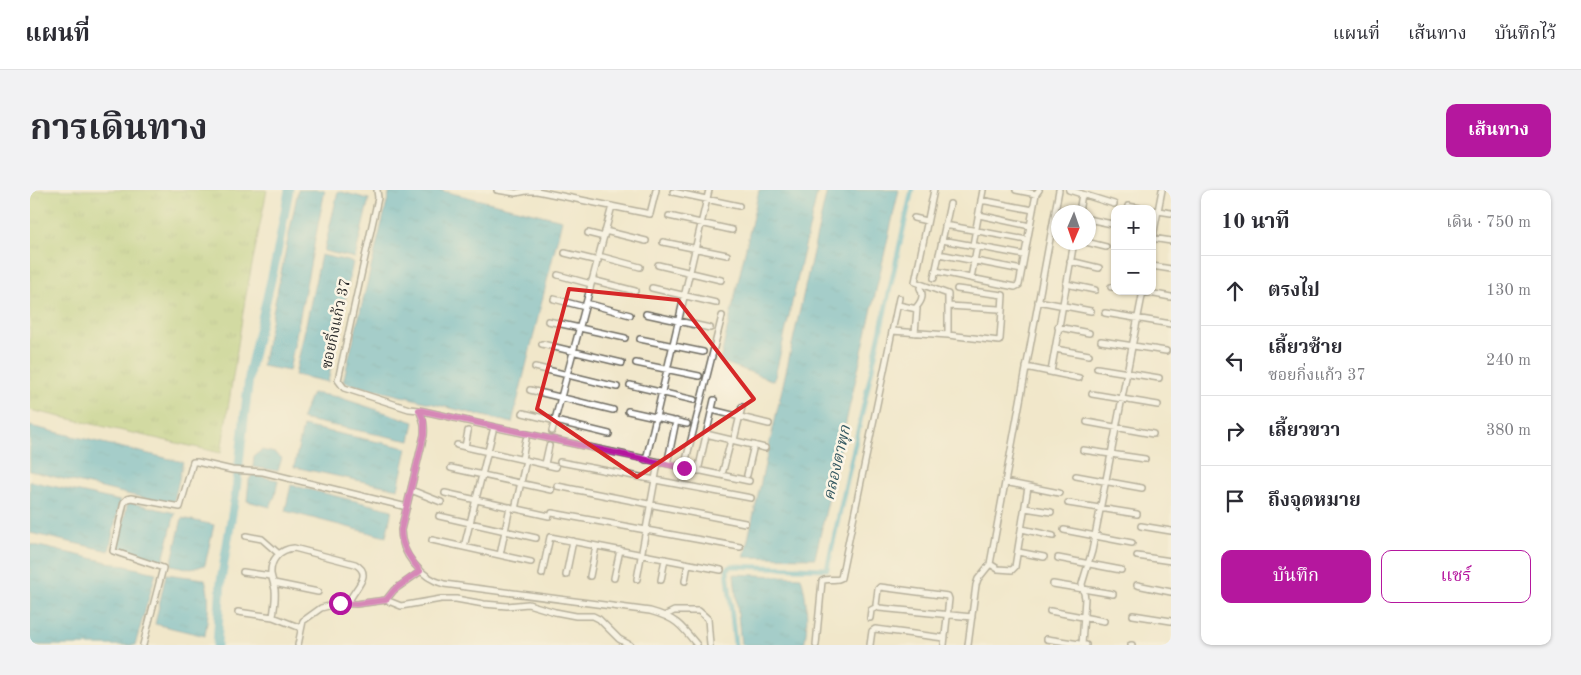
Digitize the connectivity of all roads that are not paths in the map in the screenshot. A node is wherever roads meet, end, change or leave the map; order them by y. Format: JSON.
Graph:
{"nodes":[{"id":1,"x":377,"y":190,"type":"edge"},
{"id":2,"x":497,"y":190,"type":"edge"},
{"id":3,"x":525,"y":190,"type":"edge"},
{"id":4,"x":656,"y":190,"type":"edge"},
{"id":5,"x":709,"y":190,"type":"edge"},
{"id":6,"x":934,"y":190,"type":"edge"},
{"id":7,"x":983,"y":190,"type":"edge"},
{"id":8,"x":1016,"y":190,"type":"edge"},
{"id":9,"x":1059,"y":190,"type":"edge"},
{"id":10,"x":1069,"y":190,"type":"edge"},
{"id":11,"x":1162,"y":190,"type":"edge"},
{"id":12,"x":673,"y":192,"type":"dead end"},
{"id":13,"x":1037,"y":192,"type":"edge"},
{"id":14,"x":1082,"y":194,"type":"junction"},
{"id":15,"x":707,"y":199,"type":"junction"},
{"id":16,"x":981,"y":200,"type":"junction"},
{"id":17,"x":950,"y":204,"type":"dead end"},
{"id":18,"x":1114,"y":204,"type":"dead end"},
{"id":19,"x":1080,"y":205,"type":"edge"},
{"id":20,"x":612,"y":206,"type":"junction"},
{"id":21,"x":739,"y":206,"type":"dead end"},
{"id":22,"x":1156,"y":207,"type":"edge"},
{"id":23,"x":1033,"y":210,"type":"junction"},
{"id":24,"x":1156,"y":210,"type":"edge"},
{"id":25,"x":1171,"y":213,"type":"edge"},
{"id":26,"x":979,"y":215,"type":"junction"},
{"id":27,"x":670,"y":216,"type":"dead end"},
{"id":28,"x":914,"y":218,"type":"dead end"},
{"id":29,"x":927,"y":221,"type":"junction"},
{"id":30,"x":1096,"y":221,"type":"edge"},
{"id":31,"x":701,"y":223,"type":"junction"},
{"id":32,"x":1111,"y":224,"type":"edge"},
{"id":33,"x":945,"y":225,"type":"junction"},
{"id":34,"x":1030,"y":226,"type":"junction"},
{"id":35,"x":732,"y":230,"type":"dead end"},
{"id":36,"x":976,"y":231,"type":"junction"},
{"id":37,"x":588,"y":233,"type":"dead end"},
{"id":38,"x":605,"y":234,"type":"junction"},
{"id":39,"x":1050,"y":235,"type":"joint"},
{"id":40,"x":1156,"y":239,"type":"edge"},
{"id":41,"x":942,"y":240,"type":"junction"},
{"id":42,"x":1027,"y":240,"type":"junction"},
{"id":43,"x":646,"y":241,"type":"dead end"},
{"id":44,"x":1171,"y":241,"type":"edge"},
{"id":45,"x":663,"y":242,"type":"dead end"},
{"id":46,"x":1096,"y":244,"type":"edge"},
{"id":47,"x":975,"y":246,"type":"junction"},
{"id":48,"x":1106,"y":247,"type":"dead end"},
{"id":49,"x":696,"y":248,"type":"junction"},
{"id":50,"x":1072,"y":250,"type":"edge"},
{"id":51,"x":566,"y":253,"type":"dead end"},
{"id":52,"x":939,"y":254,"type":"junction"},
{"id":53,"x":727,"y":255,"type":"dead end"},
{"id":54,"x":1024,"y":256,"type":"junction"},
{"id":55,"x":598,"y":258,"type":"junction"},
{"id":56,"x":975,"y":261,"type":"junction"},
{"id":57,"x":1070,"y":261,"type":"junction"},
{"id":58,"x":658,"y":265,"type":"dead end"},
{"id":59,"x":640,"y":267,"type":"dead end"},
{"id":60,"x":1156,"y":267,"type":"edge"},
{"id":61,"x":1099,"y":268,"type":"dead end"},
{"id":62,"x":1171,"y":269,"type":"edge"},
{"id":63,"x":1022,"y":270,"type":"junction"},
{"id":64,"x":936,"y":271,"type":"junction"},
{"id":65,"x":690,"y":273,"type":"junction"},
{"id":66,"x":558,"y":275,"type":"dead end"},
{"id":67,"x":934,"y":278,"type":"dead end"},
{"id":68,"x":971,"y":278,"type":"junction"},
{"id":69,"x":721,"y":280,"type":"dead end"},
{"id":70,"x":592,"y":282,"type":"junction"},
{"id":71,"x":1066,"y":284,"type":"junction"},
{"id":72,"x":652,"y":288,"type":"dead end"},
{"id":73,"x":920,"y":288,"type":"dead end"},
{"id":74,"x":957,"y":289,"type":"dead end"},
{"id":75,"x":1095,"y":290,"type":"dead end"},
{"id":76,"x":635,"y":291,"type":"dead end"},
{"id":77,"x":1156,"y":294,"type":"edge"},
{"id":78,"x":1141,"y":295,"type":"edge"},
{"id":79,"x":684,"y":296,"type":"junction"},
{"id":80,"x":1171,"y":297,"type":"edge"},
{"id":81,"x":900,"y":298,"type":"dead end"},
{"id":82,"x":554,"y":299,"type":"dead end"},
{"id":83,"x":1038,"y":301,"type":"junction"},
{"id":84,"x":716,"y":303,"type":"dead end"},
{"id":85,"x":586,"y":305,"type":"junction"},
{"id":86,"x":1062,"y":305,"type":"junction"},
{"id":87,"x":898,"y":306,"type":"junction"},
{"id":88,"x":948,"y":306,"type":"junction"},
{"id":89,"x":915,"y":309,"type":"junction"},
{"id":90,"x":1091,"y":311,"type":"dead end"},
{"id":91,"x":1002,"y":312,"type":"junction"},
{"id":92,"x":1105,"y":313,"type":"dead end"},
{"id":93,"x":630,"y":314,"type":"dead end"},
{"id":94,"x":646,"y":314,"type":"dead end"},
{"id":95,"x":722,"y":316,"type":"dead end"},
{"id":96,"x":1137,"y":319,"type":"junction"},
{"id":97,"x":548,"y":321,"type":"dead end"},
{"id":98,"x":678,"y":321,"type":"junction"},
{"id":99,"x":1171,"y":324,"type":"edge"},
{"id":100,"x":1058,"y":327,"type":"junction"},
{"id":101,"x":580,"y":328,"type":"junction"},
{"id":102,"x":710,"y":328,"type":"dead end"},
{"id":103,"x":892,"y":331,"type":"junction"},
{"id":104,"x":915,"y":332,"type":"junction"},
{"id":105,"x":1089,"y":333,"type":"dead end"},
{"id":106,"x":948,"y":335,"type":"junction"},
{"id":107,"x":625,"y":338,"type":"dead end"},
{"id":108,"x":640,"y":339,"type":"dead end"},
{"id":109,"x":1101,"y":341,"type":"dead end"},
{"id":110,"x":542,"y":344,"type":"dead end"},
{"id":111,"x":673,"y":346,"type":"junction"},
{"id":112,"x":1132,"y":346,"type":"junction"},
{"id":113,"x":1055,"y":349,"type":"junction"},
{"id":114,"x":1166,"y":351,"type":"dead end"},
{"id":115,"x":573,"y":352,"type":"junction"},
{"id":116,"x":704,"y":352,"type":"dead end"},
{"id":117,"x":1089,"y":355,"type":"dead end"},
{"id":118,"x":622,"y":363,"type":"dead end"},
{"id":119,"x":636,"y":363,"type":"dead end"},
{"id":120,"x":536,"y":367,"type":"dead end"},
{"id":121,"x":1026,"y":367,"type":"junction"},
{"id":122,"x":1097,"y":368,"type":"dead end"},
{"id":123,"x":667,"y":370,"type":"junction"},
{"id":124,"x":1051,"y":372,"type":"junction"},
{"id":125,"x":1127,"y":373,"type":"junction"},
{"id":126,"x":567,"y":375,"type":"junction"},
{"id":127,"x":699,"y":376,"type":"dead end"},
{"id":128,"x":1080,"y":378,"type":"dead end"},
{"id":129,"x":1159,"y":378,"type":"dead end"},
{"id":130,"x":630,"y":385,"type":"dead end"},
{"id":131,"x":617,"y":387,"type":"dead end"},
{"id":132,"x":530,"y":390,"type":"dead end"},
{"id":133,"x":662,"y":393,"type":"junction"},
{"id":134,"x":1092,"y":394,"type":"dead end"},
{"id":135,"x":561,"y":398,"type":"junction"},
{"id":136,"x":694,"y":400,"type":"dead end"},
{"id":137,"x":714,"y":400,"type":"dead end"},
{"id":138,"x":1122,"y":400,"type":"junction"},
{"id":139,"x":1158,"y":405,"type":"dead end"},
{"id":140,"x":742,"y":407,"type":"dead end"},
{"id":141,"x":419,"y":410,"type":"junction"},
{"id":142,"x":613,"y":410,"type":"dead end"},
{"id":143,"x":712,"y":410,"type":"junction"},
{"id":144,"x":628,"y":411,"type":"dead end"},
{"id":145,"x":523,"y":413,"type":"dead end"},
{"id":146,"x":656,"y":417,"type":"junction"},
{"id":147,"x":740,"y":417,"type":"junction"},
{"id":148,"x":554,"y":421,"type":"junction"},
{"id":149,"x":676,"y":422,"type":"junction"},
{"id":150,"x":1087,"y":422,"type":"dead end"},
{"id":151,"x":687,"y":424,"type":"dead end"},
{"id":152,"x":769,"y":424,"type":"dead end"},
{"id":153,"x":494,"y":427,"type":"junction"},
{"id":154,"x":1116,"y":427,"type":"junction"},
{"id":155,"x":468,"y":431,"type":"dead end"},
{"id":156,"x":552,"y":431,"type":"dead end"},
{"id":157,"x":609,"y":434,"type":"dead end"},
{"id":158,"x":706,"y":434,"type":"junction"},
{"id":159,"x":1153,"y":434,"type":"dead end"},
{"id":160,"x":526,"y":439,"type":"dead end"},
{"id":161,"x":732,"y":440,"type":"junction"},
{"id":162,"x":456,"y":445,"type":"dead end"},
{"id":163,"x":754,"y":445,"type":"junction"},
{"id":164,"x":548,"y":446,"type":"dead end"},
{"id":165,"x":465,"y":447,"type":"junction"},
{"id":166,"x":765,"y":448,"type":"dead end"},
{"id":167,"x":1083,"y":450,"type":"dead end"},
{"id":168,"x":488,"y":452,"type":"junction"},
{"id":169,"x":1111,"y":454,"type":"junction"},
{"id":170,"x":1145,"y":459,"type":"dead end"},
{"id":171,"x":524,"y":460,"type":"junction"},
{"id":172,"x":646,"y":460,"type":"junction"},
{"id":173,"x":668,"y":460,"type":"dead end"},
{"id":174,"x":658,"y":462,"type":"junction"},
{"id":175,"x":545,"y":464,"type":"junction"},
{"id":176,"x":451,"y":468,"type":"dead end"},
{"id":177,"x":684,"y":468,"type":"junction"},
{"id":178,"x":698,"y":471,"type":"junction"},
{"id":179,"x":723,"y":471,"type":"dead end"},
{"id":180,"x":482,"y":475,"type":"junction"},
{"id":181,"x":1076,"y":476,"type":"dead end"},
{"id":182,"x":655,"y":480,"type":"junction"},
{"id":183,"x":1105,"y":480,"type":"junction"},
{"id":184,"x":1005,"y":482,"type":"junction"},
{"id":185,"x":520,"y":484,"type":"junction"},
{"id":186,"x":556,"y":486,"type":"dead end"},
{"id":187,"x":1028,"y":487,"type":"junction"},
{"id":188,"x":1142,"y":488,"type":"dead end"},
{"id":189,"x":411,"y":490,"type":"junction"},
{"id":190,"x":551,"y":490,"type":"dead end"},
{"id":191,"x":445,"y":493,"type":"dead end"},
{"id":192,"x":1059,"y":493,"type":"dead end"},
{"id":193,"x":751,"y":498,"type":"dead end"},
{"id":194,"x":476,"y":500,"type":"junction"},
{"id":195,"x":441,"y":502,"type":"dead end"},
{"id":196,"x":1068,"y":503,"type":"dead end"},
{"id":197,"x":650,"y":506,"type":"junction"},
{"id":198,"x":407,"y":507,"type":"junction"},
{"id":199,"x":512,"y":508,"type":"junction"},
{"id":200,"x":1025,"y":508,"type":"junction"},
{"id":201,"x":1100,"y":508,"type":"junction"},
{"id":202,"x":1051,"y":512,"type":"dead end"},
{"id":203,"x":1137,"y":514,"type":"dead end"},
{"id":204,"x":439,"y":516,"type":"dead end"},
{"id":205,"x":469,"y":523,"type":"junction"},
{"id":206,"x":745,"y":523,"type":"dead end"},
{"id":207,"x":1141,"y":526,"type":"dead end"},
{"id":208,"x":1022,"y":529,"type":"junction"},
{"id":209,"x":645,"y":530,"type":"junction"},
{"id":210,"x":1064,"y":530,"type":"dead end"},
{"id":211,"x":505,"y":531,"type":"junction"},
{"id":212,"x":1171,"y":531,"type":"edge"},
{"id":213,"x":1096,"y":535,"type":"junction"},
{"id":214,"x":246,"y":536,"type":"dead end"},
{"id":215,"x":1053,"y":536,"type":"dead end"},
{"id":216,"x":536,"y":538,"type":"dead end"},
{"id":217,"x":432,"y":540,"type":"dead end"},
{"id":218,"x":573,"y":541,"type":"junction"},
{"id":219,"x":1132,"y":543,"type":"dead end"},
{"id":220,"x":596,"y":546,"type":"junction"},
{"id":221,"x":464,"y":547,"type":"junction"},
{"id":222,"x":740,"y":547,"type":"dead end"},
{"id":223,"x":620,"y":550,"type":"junction"},
{"id":224,"x":1018,"y":552,"type":"junction"},
{"id":225,"x":279,"y":554,"type":"junction"},
{"id":226,"x":641,"y":554,"type":"junction"},
{"id":227,"x":500,"y":555,"type":"junction"},
{"id":228,"x":1138,"y":556,"type":"dead end"},
{"id":229,"x":1044,"y":557,"type":"dead end"},
{"id":230,"x":1058,"y":558,"type":"dead end"},
{"id":231,"x":665,"y":559,"type":"junction"},
{"id":232,"x":1171,"y":561,"type":"edge"},
{"id":233,"x":531,"y":562,"type":"dead end"},
{"id":234,"x":688,"y":564,"type":"junction"},
{"id":235,"x":990,"y":564,"type":"junction"},
{"id":236,"x":1089,"y":564,"type":"junction"},
{"id":237,"x":721,"y":570,"type":"dead end"},
{"id":238,"x":1121,"y":570,"type":"dead end"},
{"id":239,"x":420,"y":571,"type":"junction"},
{"id":240,"x":243,"y":572,"type":"dead end"},
{"id":241,"x":542,"y":574,"type":"dead end"},
{"id":242,"x":566,"y":575,"type":"dead end"},
{"id":243,"x":271,"y":576,"type":"junction"},
{"id":244,"x":590,"y":576,"type":"dead end"},
{"id":245,"x":614,"y":578,"type":"dead end"},
{"id":246,"x":637,"y":579,"type":"dead end"},
{"id":247,"x":661,"y":580,"type":"dead end"},
{"id":248,"x":685,"y":581,"type":"dead end"},
{"id":249,"x":274,"y":583,"type":"junction"},
{"id":250,"x":1053,"y":584,"type":"dead end"},
{"id":251,"x":1137,"y":586,"type":"dead end"},
{"id":252,"x":1084,"y":590,"type":"junction"},
{"id":253,"x":318,"y":592,"type":"dead end"},
{"id":254,"x":1171,"y":592,"type":"edge"},
{"id":255,"x":1113,"y":594,"type":"dead end"},
{"id":256,"x":386,"y":600,"type":"junction"},
{"id":257,"x":348,"y":604,"type":"junction"},
{"id":258,"x":878,"y":607,"type":"junction"},
{"id":259,"x":1050,"y":611,"type":"dead end"},
{"id":260,"x":238,"y":612,"type":"dead end"},
{"id":261,"x":666,"y":615,"type":"junction"},
{"id":262,"x":946,"y":615,"type":"junction"},
{"id":263,"x":1133,"y":615,"type":"dead end"},
{"id":264,"x":273,"y":617,"type":"junction"},
{"id":265,"x":972,"y":617,"type":"junction"},
{"id":266,"x":1084,"y":617,"type":"junction"},
{"id":267,"x":870,"y":618,"type":"dead end"},
{"id":268,"x":1104,"y":621,"type":"dead end"},
{"id":269,"x":1171,"y":621,"type":"edge"},
{"id":270,"x":301,"y":628,"type":"junction"},
{"id":271,"x":944,"y":638,"type":"junction"},
{"id":272,"x":1047,"y":638,"type":"dead end"},
{"id":273,"x":144,"y":645,"type":"edge"},
{"id":274,"x":298,"y":645,"type":"edge"},
{"id":275,"x":630,"y":645,"type":"edge"},
{"id":276,"x":697,"y":645,"type":"edge"},
{"id":277,"x":710,"y":645,"type":"edge"},
{"id":278,"x":816,"y":645,"type":"edge"},
{"id":279,"x":870,"y":645,"type":"edge"},
{"id":280,"x":944,"y":645,"type":"edge"},
{"id":281,"x":968,"y":645,"type":"edge"},
{"id":282,"x":1082,"y":645,"type":"edge"},
{"id":283,"x":1086,"y":645,"type":"edge"}],
"edges":[{"from":1,"to":141,"type":"street","name":"ซอยกิ่งแก้ว 37"},
{"from":2,"to":3,"type":"street"},
{"from":3,"to":20,"type":"street"},
{"from":4,"to":20,"type":"street"},
{"from":5,"to":15,"type":"street"},
{"from":6,"to":29,"type":"street"},
{"from":7,"to":16,"type":"street"},
{"from":8,"to":13,"type":"street"},
{"from":9,"to":39,"type":"street"},
{"from":10,"to":14,"type":"street"},
{"from":11,"to":22,"type":"street"},
{"from":12,"to":15,"type":"street"},
{"from":13,"to":23,"type":"street"},
{"from":14,"to":18,"type":"street"},
{"from":14,"to":19,"type":"street"},
{"from":15,"to":21,"type":"street"},
{"from":15,"to":31,"type":"street"},
{"from":16,"to":23,"type":"street"},
{"from":16,"to":26,"type":"street"},
{"from":17,"to":33,"type":"street"},
{"from":20,"to":38,"type":"street"},
{"from":23,"to":34,"type":"street"},
{"from":24,"to":25,"type":"street"},
{"from":26,"to":34,"type":"street"},
{"from":26,"to":36,"type":"street"},
{"from":27,"to":31,"type":"street"},
{"from":28,"to":29,"type":"street"},
{"from":29,"to":88,"type":"street"},
{"from":30,"to":32,"type":"street"},
{"from":31,"to":35,"type":"street"},
{"from":31,"to":49,"type":"street"},
{"from":33,"to":36,"type":"street"},
{"from":33,"to":41,"type":"street"},
{"from":34,"to":42,"type":"street"},
{"from":36,"to":42,"type":"street"},
{"from":36,"to":47,"type":"street"},
{"from":37,"to":38,"type":"street"},
{"from":38,"to":43,"type":"street"},
{"from":38,"to":55,"type":"street"},
{"from":39,"to":83,"type":"street"},
{"from":40,"to":44,"type":"street"},
{"from":41,"to":47,"type":"street"},
{"from":41,"to":52,"type":"street"},
{"from":42,"to":54,"type":"street"},
{"from":45,"to":49,"type":"street"},
{"from":46,"to":48,"type":"street"},
{"from":47,"to":54,"type":"street"},
{"from":47,"to":56,"type":"street"},
{"from":49,"to":53,"type":"street"},
{"from":49,"to":65,"type":"street"},
{"from":50,"to":57,"type":"street"},
{"from":51,"to":55,"type":"street"},
{"from":52,"to":56,"type":"street"},
{"from":52,"to":64,"type":"street"},
{"from":54,"to":63,"type":"street"},
{"from":55,"to":59,"type":"street"},
{"from":55,"to":70,"type":"street"},
{"from":56,"to":63,"type":"street"},
{"from":56,"to":68,"type":"street"},
{"from":57,"to":61,"type":"street"},
{"from":57,"to":71,"type":"street"},
{"from":58,"to":65,"type":"street"},
{"from":60,"to":62,"type":"street"},
{"from":63,"to":68,"type":"street"},
{"from":64,"to":67,"type":"street"},
{"from":64,"to":68,"type":"street"},
{"from":65,"to":69,"type":"street"},
{"from":65,"to":79,"type":"street"},
{"from":66,"to":70,"type":"street"},
{"from":70,"to":76,"type":"street"},
{"from":70,"to":85,"type":"street"},
{"from":71,"to":75,"type":"street"},
{"from":71,"to":86,"type":"street"},
{"from":72,"to":79,"type":"street"},
{"from":73,"to":89,"type":"street"},
{"from":74,"to":91,"type":"street"},
{"from":77,"to":80,"type":"street"},
{"from":78,"to":96,"type":"street"},
{"from":79,"to":84,"type":"street"},
{"from":79,"to":98,"type":"street"},
{"from":81,"to":87,"type":"street"},
{"from":82,"to":85,"type":"street"},
{"from":83,"to":86,"type":"street"},
{"from":83,"to":121,"type":"street"},
{"from":85,"to":93,"type":"street"},
{"from":85,"to":101,"type":"street"},
{"from":86,"to":90,"type":"street"},
{"from":86,"to":100,"type":"street"},
{"from":87,"to":89,"type":"street"},
{"from":87,"to":103,"type":"street"},
{"from":88,"to":91,"type":"street"},
{"from":88,"to":106,"type":"street"},
{"from":89,"to":104,"type":"street"},
{"from":91,"to":106,"type":"street"},
{"from":92,"to":96,"type":"street"},
{"from":94,"to":98,"type":"street"},
{"from":95,"to":177,"type":"street"},
{"from":96,"to":99,"type":"street"},
{"from":96,"to":112,"type":"street"},
{"from":97,"to":101,"type":"street"},
{"from":98,"to":102,"type":"street"},
{"from":98,"to":111,"type":"street"},
{"from":100,"to":105,"type":"street"},
{"from":100,"to":113,"type":"street"},
{"from":101,"to":107,"type":"street"},
{"from":101,"to":115,"type":"street"},
{"from":103,"to":104,"type":"street"},
{"from":103,"to":278,"type":"street"},
{"from":104,"to":106,"type":"street"},
{"from":108,"to":111,"type":"street"},
{"from":109,"to":112,"type":"street"},
{"from":110,"to":115,"type":"street"},
{"from":111,"to":116,"type":"street"},
{"from":111,"to":123,"type":"street"},
{"from":112,"to":114,"type":"street"},
{"from":112,"to":125,"type":"street"},
{"from":113,"to":117,"type":"street"},
{"from":113,"to":124,"type":"street"},
{"from":115,"to":118,"type":"street"},
{"from":115,"to":126,"type":"street"},
{"from":119,"to":123,"type":"street"},
{"from":120,"to":126,"type":"street"},
{"from":121,"to":124,"type":"street"},
{"from":121,"to":184,"type":"street"},
{"from":122,"to":125,"type":"street"},
{"from":123,"to":127,"type":"street"},
{"from":123,"to":133,"type":"street"},
{"from":124,"to":128,"type":"street"},
{"from":125,"to":129,"type":"street"},
{"from":125,"to":138,"type":"street"},
{"from":126,"to":131,"type":"street"},
{"from":126,"to":135,"type":"street"},
{"from":130,"to":133,"type":"street"},
{"from":132,"to":135,"type":"street"},
{"from":133,"to":136,"type":"street"},
{"from":133,"to":146,"type":"street"},
{"from":134,"to":138,"type":"street"},
{"from":135,"to":142,"type":"street"},
{"from":135,"to":148,"type":"street"},
{"from":137,"to":143,"type":"street"},
{"from":138,"to":139,"type":"street"},
{"from":138,"to":154,"type":"street"},
{"from":140,"to":147,"type":"street"},
{"from":141,"to":153,"type":"street","name":"ซอยกิ่งแก้ว 37"},
{"from":141,"to":189,"type":"street"},
{"from":143,"to":147,"type":"street"},
{"from":143,"to":158,"type":"street"},
{"from":144,"to":146,"type":"street"},
{"from":145,"to":148,"type":"street"},
{"from":146,"to":149,"type":"street"},
{"from":146,"to":172,"type":"street"},
{"from":147,"to":152,"type":"street"},
{"from":147,"to":161,"type":"street"},
{"from":148,"to":156,"type":"street"},
{"from":148,"to":157,"type":"street"},
{"from":149,"to":151,"type":"street"},
{"from":149,"to":173,"type":"street"},
{"from":150,"to":154,"type":"street"},
{"from":153,"to":168,"type":"street"},
{"from":153,"to":172,"type":"street","name":"ซอยกิ่งแก้ว 37"},
{"from":154,"to":159,"type":"street"},
{"from":154,"to":169,"type":"street"},
{"from":155,"to":165,"type":"street"},
{"from":158,"to":161,"type":"street"},
{"from":158,"to":178,"type":"street"},
{"from":160,"to":171,"type":"street"},
{"from":161,"to":163,"type":"street"},
{"from":161,"to":179,"type":"street"},
{"from":162,"to":165,"type":"street"},
{"from":163,"to":166,"type":"street"},
{"from":163,"to":178,"type":"street","name":"ซอยกิ่งแก้ว 37"},
{"from":164,"to":175,"type":"street"},
{"from":165,"to":168,"type":"street"},
{"from":167,"to":169,"type":"street"},
{"from":168,"to":171,"type":"street"},
{"from":168,"to":180,"type":"street"},
{"from":169,"to":170,"type":"street"},
{"from":169,"to":183,"type":"street"},
{"from":171,"to":175,"type":"street"},
{"from":171,"to":185,"type":"street"},
{"from":172,"to":174,"type":"street","name":"ซอยกิ่งแก้ว 37"},
{"from":174,"to":177,"type":"street","name":"ซอยกิ่งแก้ว 37"},
{"from":174,"to":182,"type":"street"},
{"from":175,"to":182,"type":"street"},
{"from":176,"to":180,"type":"street"},
{"from":177,"to":178,"type":"street","name":"ซอยกิ่งแก้ว 37"},
{"from":180,"to":185,"type":"street"},
{"from":180,"to":194,"type":"street"},
{"from":181,"to":183,"type":"street"},
{"from":182,"to":193,"type":"street"},
{"from":182,"to":197,"type":"street"},
{"from":183,"to":188,"type":"street"},
{"from":183,"to":201,"type":"street"},
{"from":184,"to":187,"type":"street"},
{"from":184,"to":235,"type":"street"},
{"from":185,"to":190,"type":"street"},
{"from":185,"to":199,"type":"street"},
{"from":186,"to":197,"type":"street"},
{"from":187,"to":192,"type":"street"},
{"from":187,"to":200,"type":"street"},
{"from":189,"to":195,"type":"street"},
{"from":189,"to":198,"type":"street"},
{"from":191,"to":194,"type":"street"},
{"from":194,"to":199,"type":"street"},
{"from":194,"to":205,"type":"street"},
{"from":196,"to":201,"type":"street"},
{"from":197,"to":206,"type":"street"},
{"from":197,"to":209,"type":"street"},
{"from":198,"to":239,"type":"street"},
{"from":198,"to":273,"type":"street"},
{"from":199,"to":209,"type":"street"},
{"from":199,"to":211,"type":"street"},
{"from":200,"to":202,"type":"street"},
{"from":200,"to":208,"type":"street"},
{"from":201,"to":203,"type":"street"},
{"from":201,"to":213,"type":"street"},
{"from":204,"to":205,"type":"street"},
{"from":205,"to":211,"type":"street"},
{"from":205,"to":221,"type":"street"},
{"from":207,"to":212,"type":"street"},
{"from":208,"to":215,"type":"street"},
{"from":208,"to":224,"type":"street"},
{"from":209,"to":222,"type":"street"},
{"from":209,"to":226,"type":"street"},
{"from":210,"to":213,"type":"street"},
{"from":211,"to":216,"type":"street"},
{"from":211,"to":227,"type":"street"},
{"from":213,"to":219,"type":"street"},
{"from":213,"to":236,"type":"street"},
{"from":214,"to":225,"type":"street"},
{"from":217,"to":221,"type":"street"},
{"from":218,"to":220,"type":"street"},
{"from":218,"to":241,"type":"street"},
{"from":218,"to":242,"type":"street"},
{"from":220,"to":223,"type":"street"},
{"from":220,"to":244,"type":"street"},
{"from":221,"to":227,"type":"street"},
{"from":223,"to":226,"type":"street"},
{"from":223,"to":245,"type":"street"},
{"from":224,"to":229,"type":"street"},
{"from":224,"to":235,"type":"street"},
{"from":225,"to":243,"type":"street"},
{"from":225,"to":257,"type":"street"},
{"from":226,"to":231,"type":"street"},
{"from":226,"to":246,"type":"street"},
{"from":227,"to":233,"type":"street"},
{"from":228,"to":232,"type":"street"},
{"from":230,"to":236,"type":"street"},
{"from":231,"to":234,"type":"street"},
{"from":231,"to":247,"type":"street"},
{"from":234,"to":237,"type":"street"},
{"from":234,"to":248,"type":"street"},
{"from":235,"to":265,"type":"street"},
{"from":236,"to":238,"type":"street"},
{"from":236,"to":252,"type":"street"},
{"from":239,"to":256,"type":"street"},
{"from":239,"to":261,"type":"street"},
{"from":240,"to":243,"type":"street"},
{"from":243,"to":249,"type":"street"},
{"from":249,"to":253,"type":"street"},
{"from":249,"to":264,"type":"street"},
{"from":250,"to":252,"type":"street"},
{"from":251,"to":254,"type":"street"},
{"from":252,"to":255,"type":"street"},
{"from":252,"to":266,"type":"street"},
{"from":256,"to":257,"type":"street"},
{"from":256,"to":275,"type":"street"},
{"from":257,"to":270,"type":"street"},
{"from":258,"to":262,"type":"street"},
{"from":258,"to":262,"type":"street"},
{"from":258,"to":267,"type":"street"},
{"from":259,"to":266,"type":"street"},
{"from":260,"to":264,"type":"street"},
{"from":261,"to":276,"type":"street"},
{"from":261,"to":277,"type":"street"},
{"from":262,"to":265,"type":"street"},
{"from":262,"to":271,"type":"street"},
{"from":263,"to":269,"type":"street"},
{"from":264,"to":270,"type":"street"},
{"from":265,"to":281,"type":"street"},
{"from":266,"to":268,"type":"street"},
{"from":266,"to":282,"type":"street"},
{"from":270,"to":274,"type":"street"},
{"from":271,"to":279,"type":"street"},
{"from":271,"to":280,"type":"street"},
{"from":272,"to":282,"type":"street"},
{"from":282,"to":283,"type":"street"}]}
